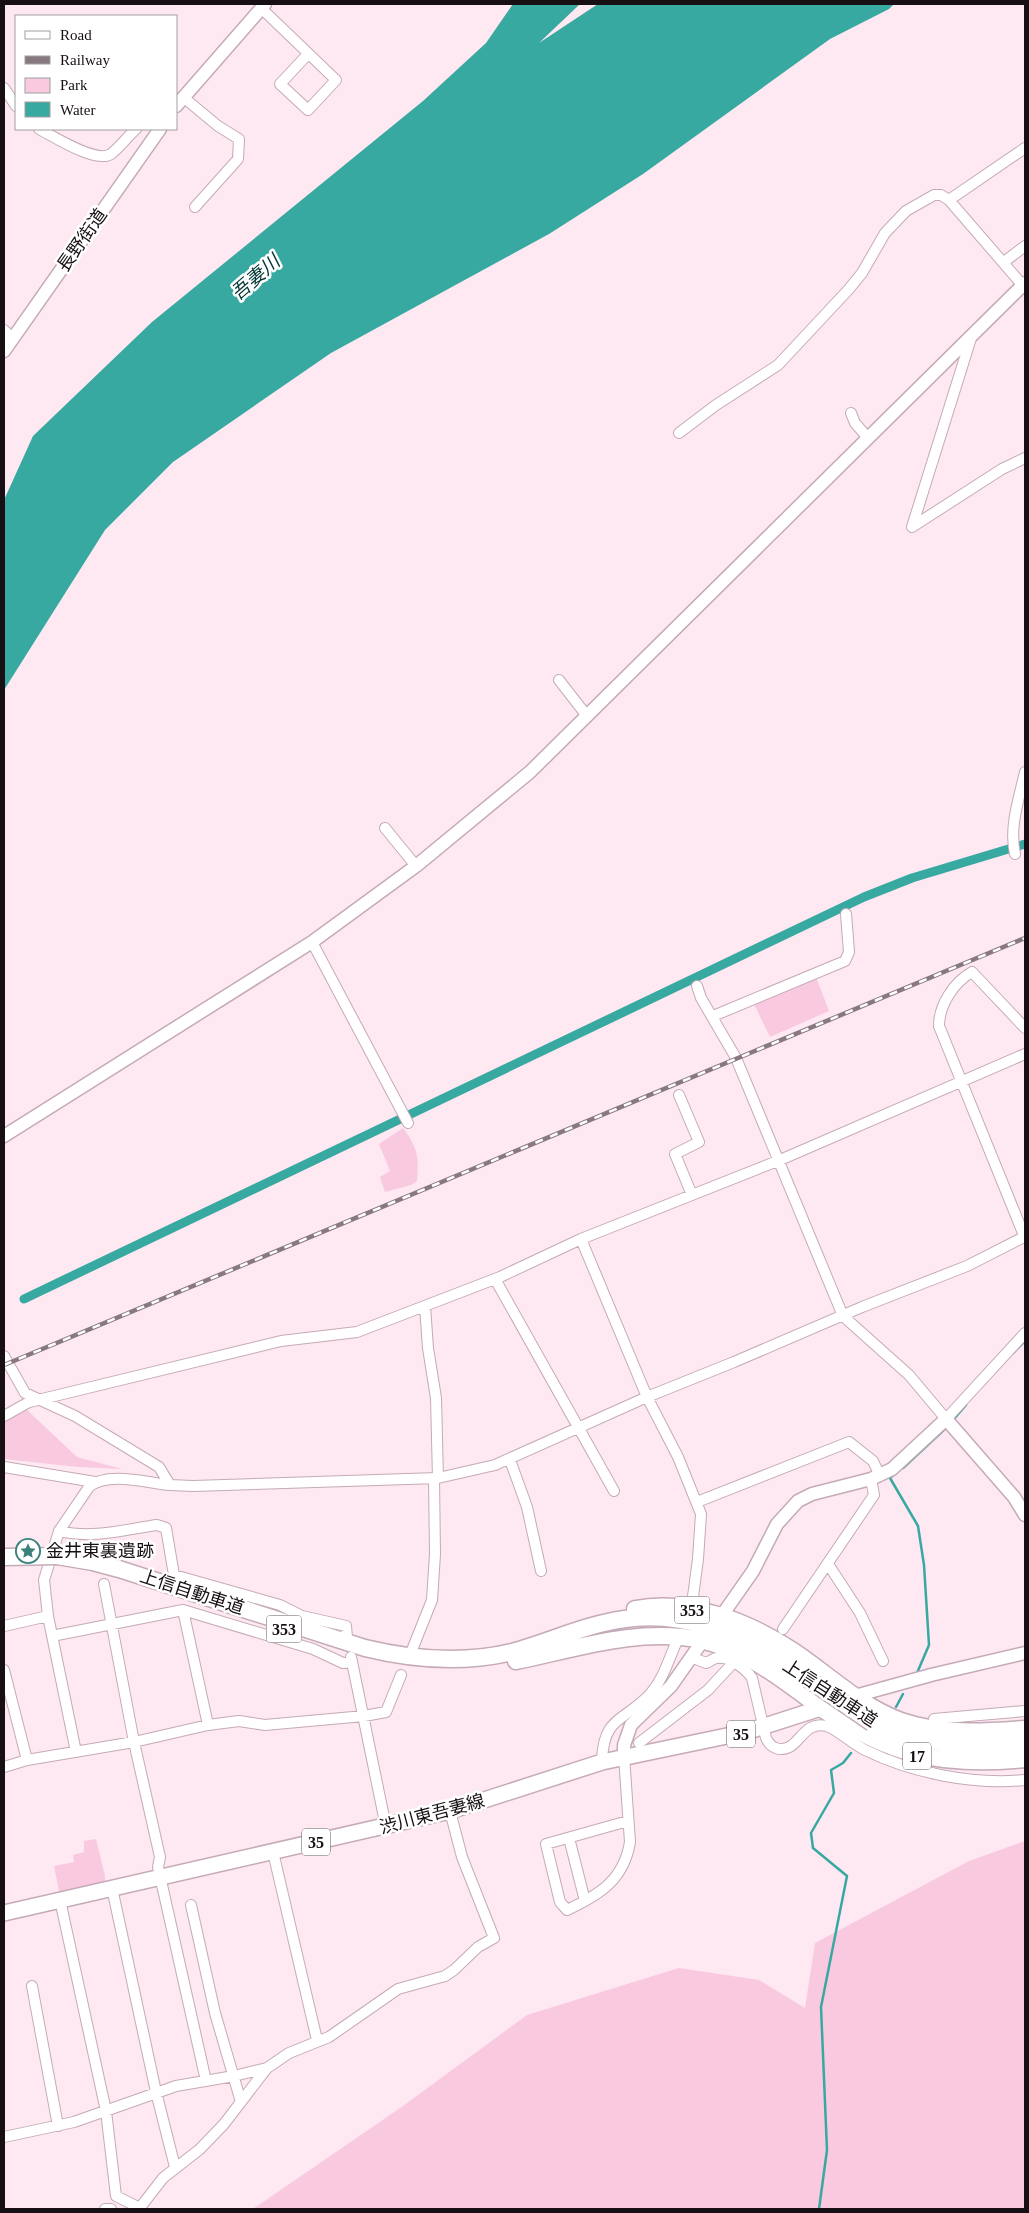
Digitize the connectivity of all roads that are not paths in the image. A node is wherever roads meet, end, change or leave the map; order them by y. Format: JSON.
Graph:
{"nodes":[{"id":1,"x":263,"y":6,"type":"edge"},
{"id":2,"x":308,"y":54,"type":"junction"},
{"id":3,"x":4,"y":88,"type":"edge"},
{"id":4,"x":180,"y":102,"type":"edge"},
{"id":5,"x":15,"y":104,"type":"edge"},
{"id":6,"x":41,"y":130,"type":"edge"},
{"id":7,"x":135,"y":130,"type":"edge"},
{"id":8,"x":159,"y":130,"type":"edge"},
{"id":9,"x":1025,"y":148,"type":"edge"},
{"id":10,"x":949,"y":200,"type":"junction"},
{"id":11,"x":195,"y":207,"type":"dead end"},
{"id":12,"x":1025,"y":246,"type":"edge"},
{"id":13,"x":1004,"y":262,"type":"junction"},
{"id":14,"x":1025,"y":285,"type":"edge"},
{"id":15,"x":8,"y":334,"type":"edge"},
{"id":16,"x":972,"y":334,"type":"junction"},
{"id":17,"x":4,"y":351,"type":"edge"},
{"id":18,"x":851,"y":413,"type":"dead end"},
{"id":19,"x":679,"y":433,"type":"dead end"},
{"id":20,"x":868,"y":438,"type":"junction"},
{"id":21,"x":1025,"y":458,"type":"edge"},
{"id":22,"x":559,"y":680,"type":"dead end"},
{"id":23,"x":586,"y":716,"type":"junction"},
{"id":24,"x":1025,"y":772,"type":"edge"},
{"id":25,"x":385,"y":828,"type":"dead end"},
{"id":26,"x":1014,"y":850,"type":"dead end"},
{"id":27,"x":416,"y":866,"type":"junction"},
{"id":28,"x":846,"y":914,"type":"dead end"},
{"id":29,"x":312,"y":942,"type":"junction"},
{"id":30,"x":697,"y":986,"type":"dead end"},
{"id":31,"x":713,"y":1016,"type":"junction"},
{"id":32,"x":1025,"y":1028,"type":"edge"},
{"id":33,"x":1025,"y":1054,"type":"edge"},
{"id":34,"x":960,"y":1083,"type":"junction"},
{"id":35,"x":679,"y":1095,"type":"dead end"},
{"id":36,"x":408,"y":1123,"type":"dead end"},
{"id":37,"x":4,"y":1136,"type":"edge"},
{"id":38,"x":672,"y":1143,"type":"dead end"},
{"id":39,"x":675,"y":1154,"type":"junction"},
{"id":40,"x":780,"y":1160,"type":"junction"},
{"id":41,"x":692,"y":1195,"type":"junction"},
{"id":42,"x":1025,"y":1237,"type":"edge"},
{"id":43,"x":580,"y":1240,"type":"junction"},
{"id":44,"x":495,"y":1279,"type":"junction"},
{"id":45,"x":425,"y":1306,"type":"junction"},
{"id":46,"x":843,"y":1316,"type":"junction"},
{"id":47,"x":1025,"y":1333,"type":"edge"},
{"id":48,"x":4,"y":1356,"type":"edge"},
{"id":49,"x":647,"y":1397,"type":"junction"},
{"id":50,"x":38,"y":1400,"type":"junction"},
{"id":51,"x":4,"y":1416,"type":"edge"},
{"id":52,"x":949,"y":1422,"type":"junction"},
{"id":53,"x":578,"y":1427,"type":"junction"},
{"id":54,"x":510,"y":1460,"type":"junction"},
{"id":55,"x":4,"y":1467,"type":"edge"},
{"id":56,"x":876,"y":1477,"type":"junction"},
{"id":57,"x":436,"y":1478,"type":"junction"},
{"id":58,"x":95,"y":1482,"type":"junction"},
{"id":59,"x":170,"y":1485,"type":"junction"},
{"id":60,"x":614,"y":1491,"type":"dead end"},
{"id":61,"x":697,"y":1502,"type":"junction"},
{"id":62,"x":1025,"y":1515,"type":"edge"},
{"id":63,"x":59,"y":1531,"type":"junction"},
{"id":64,"x":4,"y":1557,"type":"edge"},
{"id":65,"x":57,"y":1559,"type":"junction"},
{"id":66,"x":4,"y":1564,"type":"edge"},
{"id":67,"x":828,"y":1564,"type":"junction"},
{"id":68,"x":540,"y":1571,"type":"dead end"},
{"id":69,"x":104,"y":1584,"type":"dead end"},
{"id":70,"x":692,"y":1604,"type":"dead end"},
{"id":71,"x":183,"y":1610,"type":"junction"},
{"id":72,"x":725,"y":1611,"type":"dead end"},
{"id":73,"x":48,"y":1616,"type":"junction"},
{"id":74,"x":112,"y":1625,"type":"junction"},
{"id":75,"x":4,"y":1626,"type":"edge"},
{"id":76,"x":782,"y":1629,"type":"dead end"},
{"id":77,"x":52,"y":1636,"type":"junction"},
{"id":78,"x":347,"y":1638,"type":"dead end"},
{"id":79,"x":677,"y":1641,"type":"dead end"},
{"id":80,"x":699,"y":1646,"type":"dead end"},
{"id":81,"x":1025,"y":1653,"type":"edge"},
{"id":82,"x":410,"y":1655,"type":"dead end"},
{"id":83,"x":514,"y":1656,"type":"junction"},
{"id":84,"x":691,"y":1657,"type":"junction"},
{"id":85,"x":883,"y":1661,"type":"dead end"},
{"id":86,"x":733,"y":1663,"type":"junction"},
{"id":87,"x":4,"y":1670,"type":"edge"},
{"id":88,"x":401,"y":1675,"type":"dead end"},
{"id":89,"x":855,"y":1696,"type":"junction"},
{"id":90,"x":821,"y":1708,"type":"junction"},
{"id":91,"x":1025,"y":1711,"type":"edge"},
{"id":92,"x":364,"y":1716,"type":"junction"},
{"id":93,"x":934,"y":1719,"type":"dead end"},
{"id":94,"x":872,"y":1723,"type":"joint"},
{"id":95,"x":208,"y":1724,"type":"junction"},
{"id":96,"x":763,"y":1727,"type":"junction"},
{"id":97,"x":1025,"y":1729,"type":"edge"},
{"id":98,"x":134,"y":1742,"type":"junction"},
{"id":99,"x":639,"y":1743,"type":"dead end"},
{"id":100,"x":1025,"y":1744,"type":"edge"},
{"id":101,"x":76,"y":1752,"type":"junction"},
{"id":102,"x":624,"y":1756,"type":"junction"},
{"id":103,"x":1025,"y":1759,"type":"edge"},
{"id":104,"x":27,"y":1760,"type":"junction"},
{"id":105,"x":602,"y":1762,"type":"junction"},
{"id":106,"x":4,"y":1767,"type":"edge"},
{"id":107,"x":1025,"y":1780,"type":"edge"},
{"id":108,"x":450,"y":1811,"type":"junction"},
{"id":109,"x":628,"y":1821,"type":"junction"},
{"id":110,"x":386,"y":1827,"type":"junction"},
{"id":111,"x":568,"y":1838,"type":"junction"},
{"id":112,"x":273,"y":1852,"type":"junction"},
{"id":113,"x":161,"y":1877,"type":"junction"},
{"id":114,"x":112,"y":1888,"type":"junction"},
{"id":115,"x":60,"y":1900,"type":"junction"},
{"id":116,"x":585,"y":1902,"type":"junction"},
{"id":117,"x":191,"y":1905,"type":"dead end"},
{"id":118,"x":4,"y":1913,"type":"edge"},
{"id":119,"x":32,"y":1986,"type":"dead end"},
{"id":120,"x":317,"y":2040,"type":"junction"},
{"id":121,"x":267,"y":2068,"type":"junction"},
{"id":122,"x":234,"y":2076,"type":"junction"},
{"id":123,"x":206,"y":2081,"type":"junction"},
{"id":124,"x":156,"y":2092,"type":"junction"},
{"id":125,"x":241,"y":2102,"type":"junction"},
{"id":126,"x":106,"y":2111,"type":"junction"},
{"id":127,"x":58,"y":2126,"type":"junction"},
{"id":128,"x":4,"y":2137,"type":"edge"},
{"id":129,"x":175,"y":2167,"type":"junction"},
{"id":130,"x":105,"y":2209,"type":"edge"},
{"id":131,"x":111,"y":2209,"type":"edge"},
{"id":132,"x":139,"y":2209,"type":"edge"}],
"edges":[{"from":1,"to":2,"type":"street"},
{"from":1,"to":4,"type":"street"},
{"from":2,"to":2,"type":"street"},
{"from":3,"to":5,"type":"street"},
{"from":4,"to":11,"type":"street"},
{"from":6,"to":7,"type":"street"},
{"from":8,"to":15,"type":"street","name":"長野街道"},
{"from":9,"to":10,"type":"street"},
{"from":10,"to":13,"type":"street"},
{"from":10,"to":19,"type":"street"},
{"from":12,"to":13,"type":"street"},
{"from":13,"to":14,"type":"street"},
{"from":14,"to":16,"type":"street"},
{"from":15,"to":17,"type":"street","name":"長野街道"},
{"from":16,"to":20,"type":"street"},
{"from":16,"to":21,"type":"street"},
{"from":18,"to":20,"type":"street"},
{"from":20,"to":23,"type":"street"},
{"from":22,"to":23,"type":"street"},
{"from":23,"to":27,"type":"street"},
{"from":24,"to":26,"type":"street"},
{"from":25,"to":27,"type":"street"},
{"from":27,"to":29,"type":"street"},
{"from":28,"to":31,"type":"street"},
{"from":29,"to":36,"type":"street"},
{"from":29,"to":37,"type":"street"},
{"from":30,"to":31,"type":"street"},
{"from":31,"to":40,"type":"street"},
{"from":32,"to":34,"type":"street"},
{"from":33,"to":34,"type":"street"},
{"from":34,"to":40,"type":"street"},
{"from":34,"to":42,"type":"street"},
{"from":35,"to":39,"type":"street"},
{"from":38,"to":39,"type":"street"},
{"from":39,"to":41,"type":"street"},
{"from":40,"to":41,"type":"street"},
{"from":40,"to":46,"type":"street"},
{"from":41,"to":43,"type":"street"},
{"from":42,"to":46,"type":"street"},
{"from":43,"to":44,"type":"street"},
{"from":43,"to":49,"type":"street"},
{"from":44,"to":45,"type":"street"},
{"from":44,"to":53,"type":"street"},
{"from":45,"to":50,"type":"street"},
{"from":45,"to":57,"type":"street"},
{"from":46,"to":49,"type":"street"},
{"from":46,"to":52,"type":"street"},
{"from":47,"to":52,"type":"street"},
{"from":48,"to":50,"type":"street"},
{"from":49,"to":53,"type":"street"},
{"from":49,"to":61,"type":"street"},
{"from":50,"to":51,"type":"street"},
{"from":50,"to":59,"type":"street"},
{"from":52,"to":56,"type":"street"},
{"from":52,"to":62,"type":"street"},
{"from":53,"to":54,"type":"street"},
{"from":53,"to":60,"type":"street"},
{"from":54,"to":57,"type":"street"},
{"from":54,"to":68,"type":"street"},
{"from":55,"to":58,"type":"street"},
{"from":56,"to":61,"type":"street"},
{"from":56,"to":67,"type":"street"},
{"from":56,"to":72,"type":"street"},
{"from":57,"to":59,"type":"street"},
{"from":57,"to":82,"type":"street"},
{"from":58,"to":59,"type":"street"},
{"from":58,"to":63,"type":"street"},
{"from":61,"to":70,"type":"street"},
{"from":63,"to":73,"type":"street"},
{"from":63,"to":78,"type":"street"},
{"from":64,"to":65,"type":"highway","name":"上信自動車道","number":"353","bridge":true},
{"from":65,"to":66,"type":"highway","name":"上信自動車道","number":"353"},
{"from":65,"to":83,"type":"highway","name":"上信自動車道","number":"353"},
{"from":67,"to":76,"type":"street"},
{"from":67,"to":85,"type":"street"},
{"from":69,"to":74,"type":"street"},
{"from":71,"to":74,"type":"street"},
{"from":71,"to":92,"type":"street"},
{"from":71,"to":95,"type":"street"},
{"from":73,"to":75,"type":"street"},
{"from":73,"to":77,"type":"street"},
{"from":74,"to":77,"type":"street"},
{"from":74,"to":98,"type":"street"},
{"from":77,"to":101,"type":"street"},
{"from":79,"to":105,"type":"street"},
{"from":80,"to":84,"type":"street"},
{"from":81,"to":89,"type":"street"},
{"from":83,"to":89,"type":"highway","number":"353"},
{"from":83,"to":90,"type":"highway","number":"353"},
{"from":83,"to":94,"type":"highway","name":"上信自動車道","number":"353","bridge":true},
{"from":84,"to":86,"type":"street"},
{"from":84,"to":102,"type":"street"},
{"from":86,"to":96,"type":"street"},
{"from":86,"to":99,"type":"street"},
{"from":87,"to":104,"type":"street"},
{"from":88,"to":92,"type":"street"},
{"from":89,"to":90,"type":"main road","name":"渋川東吾妻線","number":"35"},
{"from":89,"to":97,"type":"highway","number":"17"},
{"from":90,"to":96,"type":"main road","name":"渋川東吾妻線","number":"35"},
{"from":90,"to":103,"type":"highway","number":"17"},
{"from":91,"to":93,"type":"street"},
{"from":92,"to":95,"type":"street"},
{"from":92,"to":110,"type":"street"},
{"from":94,"to":100,"type":"highway","name":"上信自動車道","number":"17"},
{"from":95,"to":98,"type":"street"},
{"from":96,"to":102,"type":"main road","name":"渋川東吾妻線","number":"35"},
{"from":96,"to":107,"type":"street"},
{"from":98,"to":101,"type":"street"},
{"from":98,"to":113,"type":"street"},
{"from":101,"to":104,"type":"street"},
{"from":102,"to":105,"type":"main road","name":"渋川東吾妻線","number":"35"},
{"from":102,"to":109,"type":"street"},
{"from":104,"to":106,"type":"street"},
{"from":105,"to":108,"type":"main road","name":"渋川東吾妻線","number":"35"},
{"from":108,"to":110,"type":"main road","name":"渋川東吾妻線","number":"35"},
{"from":108,"to":120,"type":"street"},
{"from":109,"to":111,"type":"street"},
{"from":109,"to":116,"type":"street"},
{"from":110,"to":112,"type":"main road","name":"渋川東吾妻線","number":"35"},
{"from":111,"to":116,"type":"street"},
{"from":111,"to":116,"type":"street"},
{"from":112,"to":113,"type":"main road","name":"渋川東吾妻線","number":"35"},
{"from":112,"to":120,"type":"street"},
{"from":113,"to":114,"type":"main road","name":"渋川東吾妻線","number":"35"},
{"from":113,"to":123,"type":"street"},
{"from":114,"to":115,"type":"main road","name":"渋川東吾妻線","number":"35"},
{"from":114,"to":124,"type":"street"},
{"from":115,"to":118,"type":"main road","name":"渋川東吾妻線","number":"35"},
{"from":115,"to":126,"type":"street"},
{"from":117,"to":122,"type":"street"},
{"from":119,"to":127,"type":"street"},
{"from":120,"to":121,"type":"street"},
{"from":121,"to":122,"type":"street"},
{"from":121,"to":125,"type":"street"},
{"from":122,"to":123,"type":"street"},
{"from":122,"to":125,"type":"street"},
{"from":123,"to":124,"type":"street"},
{"from":124,"to":126,"type":"street"},
{"from":124,"to":129,"type":"street"},
{"from":125,"to":129,"type":"street"},
{"from":126,"to":127,"type":"street"},
{"from":126,"to":132,"type":"street"},
{"from":127,"to":128,"type":"street"},
{"from":129,"to":132,"type":"street"},
{"from":130,"to":131,"type":"street"}]}
